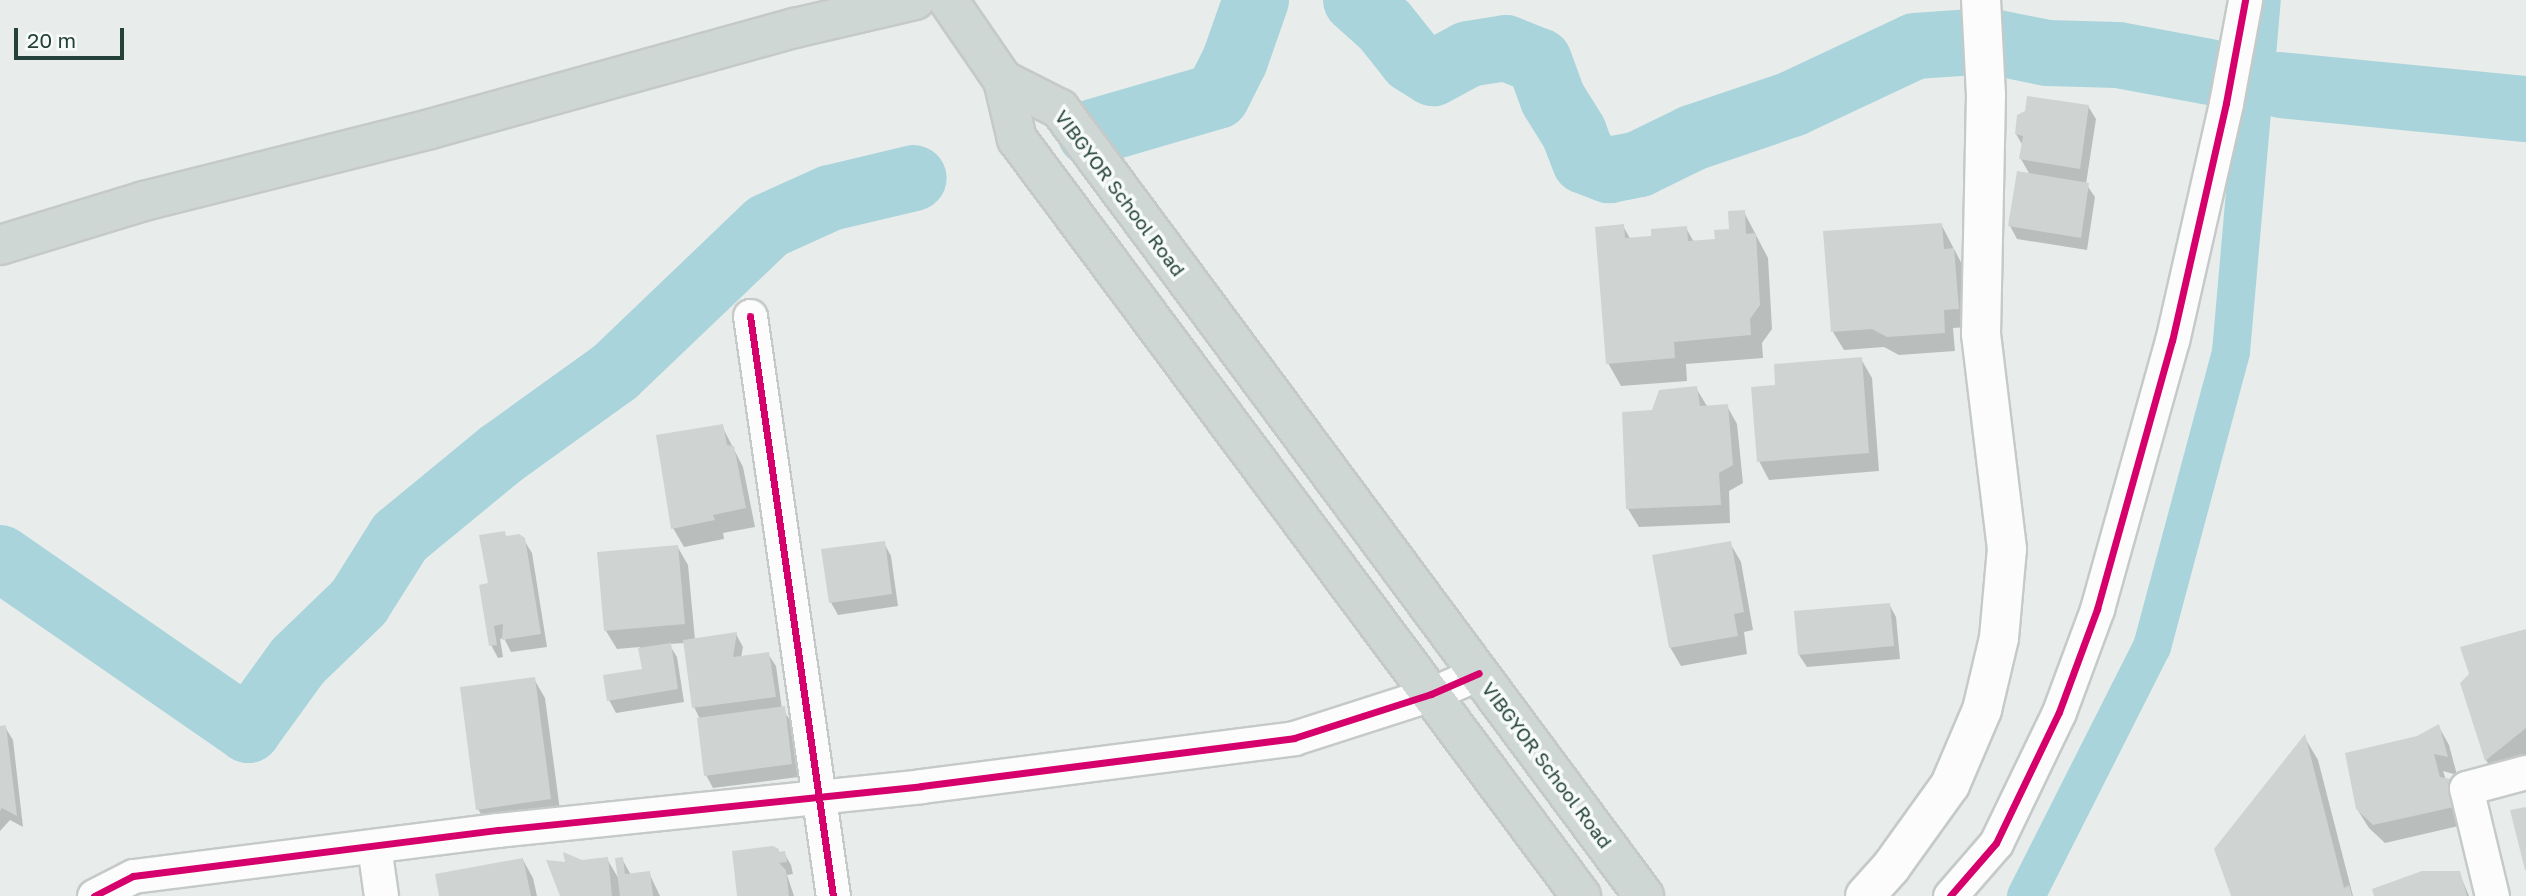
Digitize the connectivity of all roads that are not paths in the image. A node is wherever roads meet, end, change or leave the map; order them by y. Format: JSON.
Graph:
{"nodes":[{"id":1,"x":915,"y":0,"type":"edge"},
{"id":2,"x":948,"y":0,"type":"edge"},
{"id":3,"x":1981,"y":0,"type":"edge"},
{"id":4,"x":2245,"y":0,"type":"edge"},
{"id":5,"x":1003,"y":80,"type":"junction"},
{"id":6,"x":0,"y":245,"type":"edge"},
{"id":7,"x":750,"y":316,"type":"dead end"},
{"id":8,"x":1479,"y":673,"type":"junction"},
{"id":9,"x":1431,"y":694,"type":"junction"},
{"id":10,"x":2526,"y":772,"type":"edge"},
{"id":11,"x":818,"y":796,"type":"junction"},
{"id":12,"x":374,"y":846,"type":"junction"},
{"id":13,"x":134,"y":886,"type":"edge"},
{"id":14,"x":94,"y":896,"type":"edge"},
{"id":15,"x":381,"y":896,"type":"edge"},
{"id":16,"x":832,"y":896,"type":"edge"},
{"id":17,"x":1581,"y":896,"type":"edge"},
{"id":18,"x":1644,"y":896,"type":"edge"},
{"id":19,"x":1865,"y":896,"type":"edge"},
{"id":20,"x":1951,"y":896,"type":"edge"},
{"id":21,"x":2492,"y":896,"type":"edge"}],
"edges":[{"from":1,"to":6,"type":"main road"},
{"from":2,"to":5,"type":"main road"},
{"from":3,"to":19,"type":"street"},
{"from":4,"to":20,"type":"street"},
{"from":5,"to":8,"type":"main road","name":"VIBGYOR School Road"},
{"from":5,"to":9,"type":"main road"},
{"from":7,"to":11,"type":"street"},
{"from":8,"to":9,"type":"street"},
{"from":8,"to":18,"type":"main road","name":"VIBGYOR School Road"},
{"from":9,"to":11,"type":"street"},
{"from":9,"to":17,"type":"main road"},
{"from":10,"to":21,"type":"street"},
{"from":11,"to":12,"type":"street"},
{"from":11,"to":16,"type":"street"},
{"from":12,"to":13,"type":"street"},
{"from":12,"to":15,"type":"street"},
{"from":13,"to":14,"type":"street"}]}
